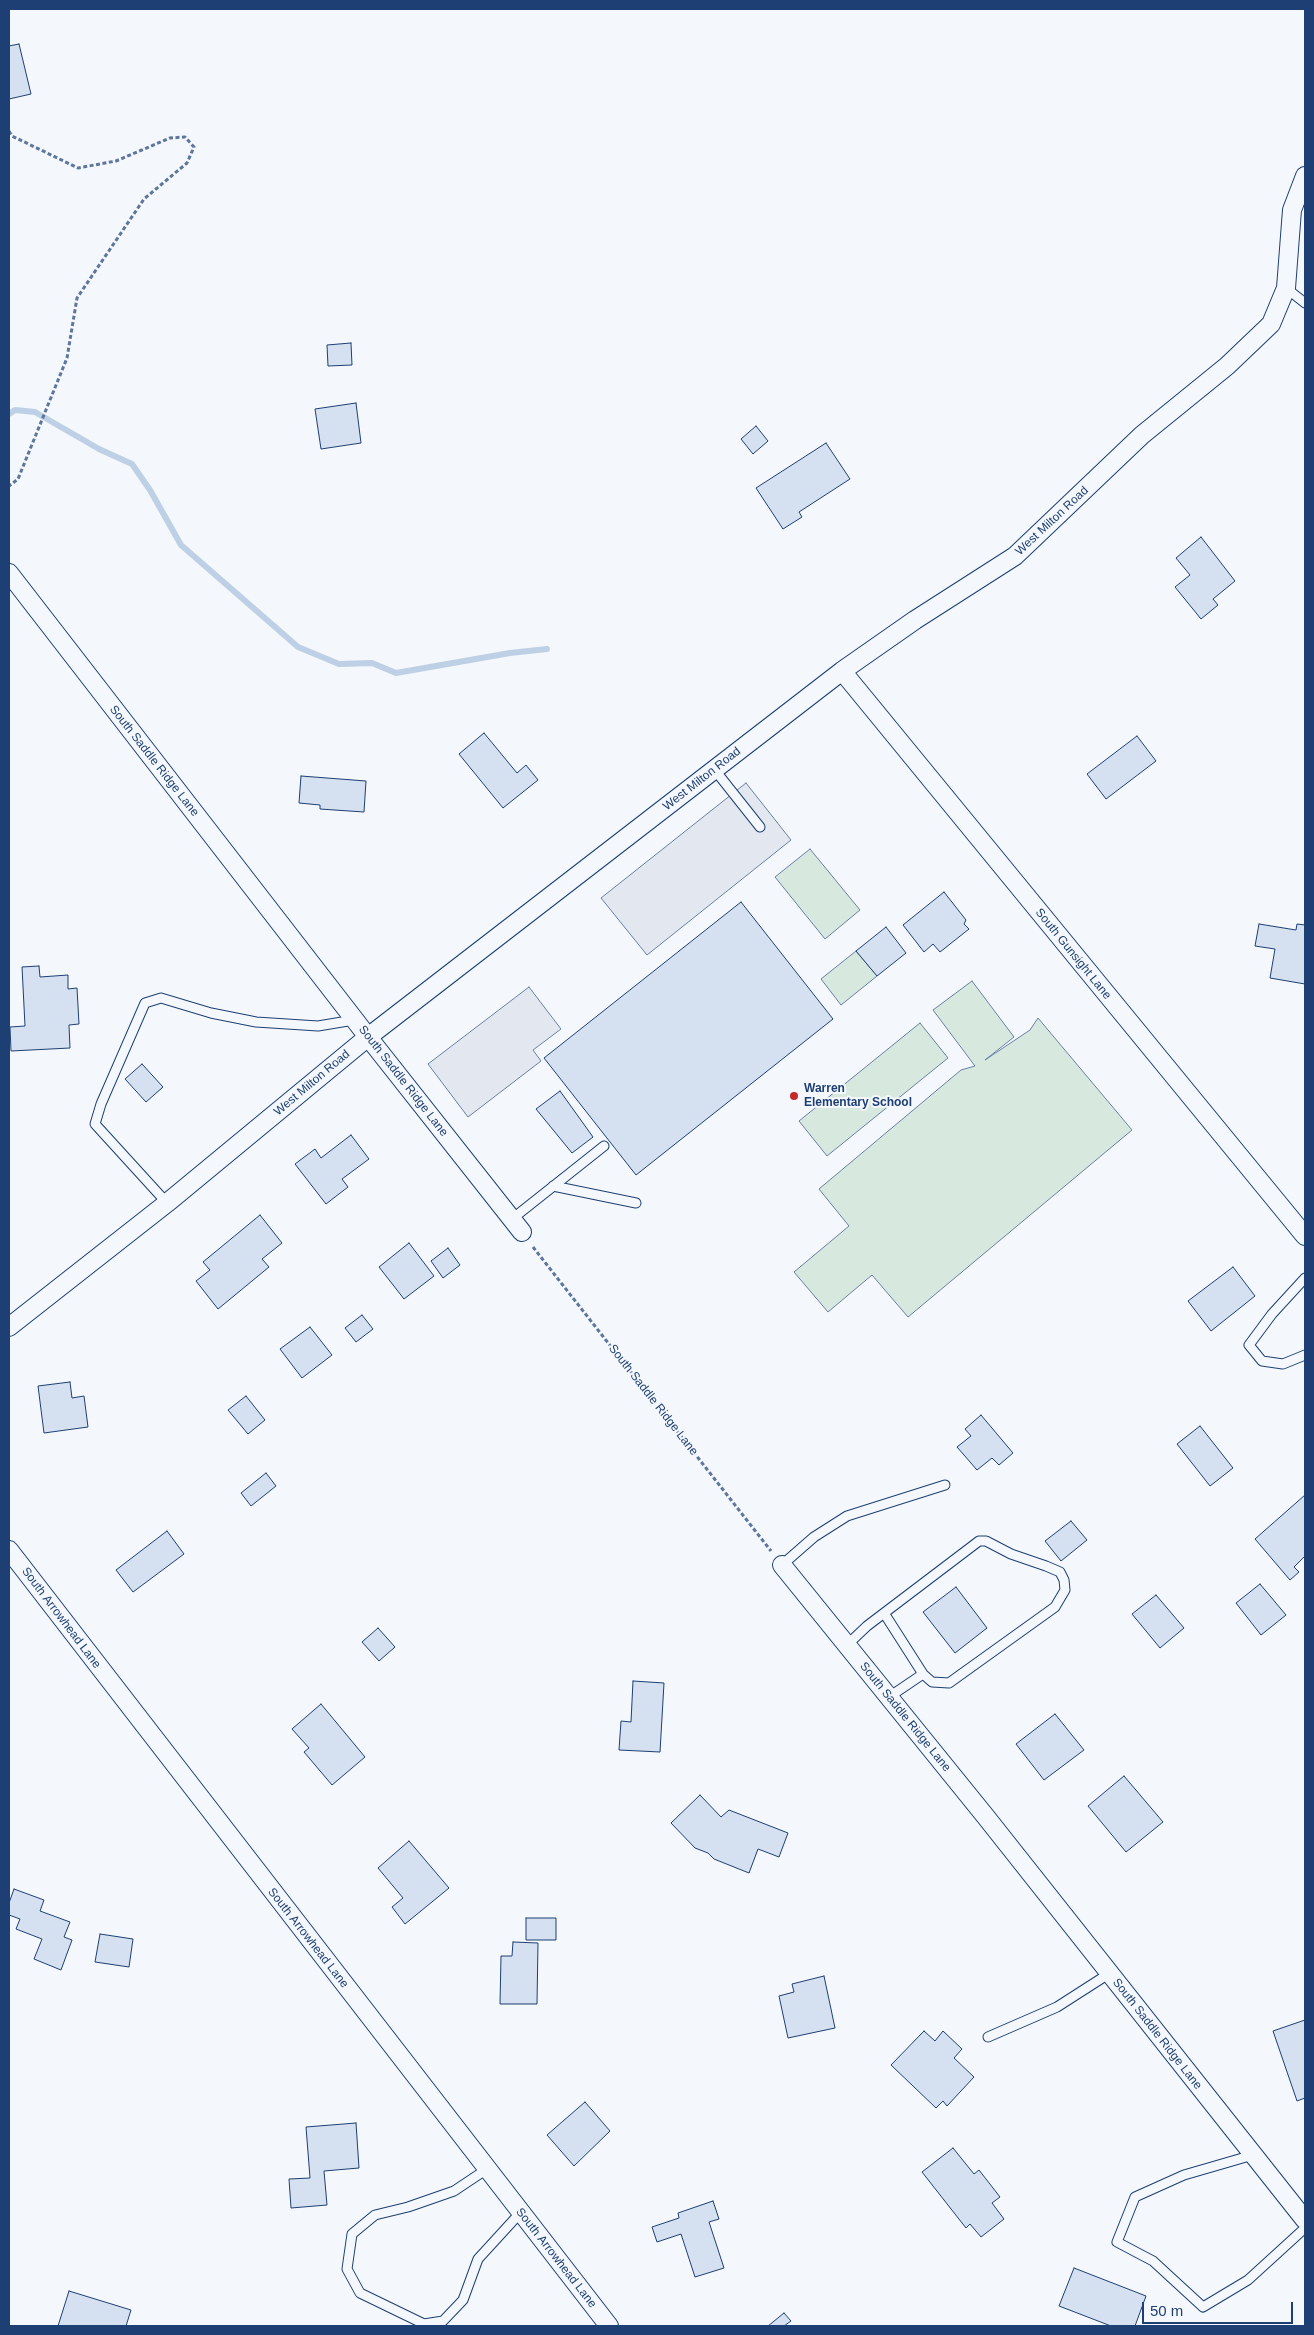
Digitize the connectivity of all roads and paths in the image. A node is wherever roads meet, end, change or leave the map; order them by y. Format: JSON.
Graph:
{"nodes":[{"id":1,"x":9,"y":131,"type":"edge"},
{"id":2,"x":1305,"y":176,"type":"edge"},
{"id":3,"x":1286,"y":288,"type":"junction"},
{"id":4,"x":1305,"y":303,"type":"edge"},
{"id":5,"x":9,"y":486,"type":"edge"},
{"id":6,"x":9,"y":573,"type":"edge"},
{"id":7,"x":842,"y":671,"type":"junction"},
{"id":8,"x":714,"y":769,"type":"junction"},
{"id":9,"x":760,"y":827,"type":"dead end"},
{"id":10,"x":354,"y":1020,"type":"junction"},
{"id":11,"x":368,"y":1037,"type":"junction"},
{"id":12,"x":604,"y":1146,"type":"dead end"},
{"id":13,"x":553,"y":1186,"type":"junction"},
{"id":14,"x":167,"y":1203,"type":"junction"},
{"id":15,"x":636,"y":1203,"type":"dead end"},
{"id":16,"x":517,"y":1226,"type":"junction"},
{"id":17,"x":1305,"y":1236,"type":"edge"},
{"id":18,"x":1305,"y":1278,"type":"edge"},
{"id":19,"x":9,"y":1327,"type":"edge"},
{"id":20,"x":1305,"y":1355,"type":"edge"},
{"id":21,"x":946,"y":1485,"type":"dead end"},
{"id":22,"x":9,"y":1550,"type":"edge"},
{"id":23,"x":782,"y":1565,"type":"junction"},
{"id":24,"x":884,"y":1613,"type":"junction"},
{"id":25,"x":847,"y":1645,"type":"junction"},
{"id":26,"x":923,"y":1674,"type":"junction"},
{"id":27,"x":889,"y":1697,"type":"junction"},
{"id":28,"x":1110,"y":1973,"type":"junction"},
{"id":29,"x":988,"y":2037,"type":"dead end"},
{"id":30,"x":1253,"y":2155,"type":"junction"},
{"id":31,"x":487,"y":2169,"type":"junction"},
{"id":32,"x":520,"y":2212,"type":"junction"},
{"id":33,"x":1305,"y":2220,"type":"edge"},
{"id":34,"x":1305,"y":2228,"type":"edge"},
{"id":35,"x":609,"y":2326,"type":"edge"}],
"edges":[{"from":1,"to":5,"type":"path"},
{"from":2,"to":3,"type":"street","name":"West Milton Road"},
{"from":3,"to":4,"type":"lane"},
{"from":3,"to":7,"type":"street","name":"West Milton Road"},
{"from":6,"to":10,"type":"street","name":"South Saddle Ridge Lane"},
{"from":7,"to":8,"type":"street","name":"West Milton Road"},
{"from":7,"to":17,"type":"street","name":"South Gunsight Lane"},
{"from":8,"to":9,"type":"lane"},
{"from":8,"to":11,"type":"street","name":"West Milton Road"},
{"from":10,"to":11,"type":"street","name":"South Saddle Ridge Lane"},
{"from":10,"to":14,"type":"lane"},
{"from":11,"to":14,"type":"street","name":"West Milton Road"},
{"from":11,"to":16,"type":"street","name":"South Saddle Ridge Lane"},
{"from":12,"to":13,"type":"lane"},
{"from":13,"to":15,"type":"lane"},
{"from":13,"to":16,"type":"lane"},
{"from":14,"to":19,"type":"street","name":"West Milton Road"},
{"from":16,"to":23,"type":"path","name":"South Saddle Ridge Lane"},
{"from":18,"to":20,"type":"lane"},
{"from":21,"to":23,"type":"lane"},
{"from":22,"to":31,"type":"street","name":"South Arrowhead Lane"},
{"from":23,"to":25,"type":"street","name":"South Saddle Ridge Lane"},
{"from":24,"to":25,"type":"lane"},
{"from":24,"to":26,"type":"lane"},
{"from":24,"to":26,"type":"lane"},
{"from":25,"to":27,"type":"street","name":"South Saddle Ridge Lane"},
{"from":26,"to":27,"type":"lane"},
{"from":27,"to":28,"type":"street","name":"South Saddle Ridge Lane"},
{"from":28,"to":29,"type":"lane"},
{"from":28,"to":30,"type":"street","name":"South Saddle Ridge Lane"},
{"from":30,"to":33,"type":"street","name":"South Saddle Ridge Lane"},
{"from":30,"to":34,"type":"lane"},
{"from":31,"to":32,"type":"street","name":"South Arrowhead Lane"},
{"from":31,"to":32,"type":"lane"},
{"from":32,"to":35,"type":"street","name":"South Arrowhead Lane"}]}
